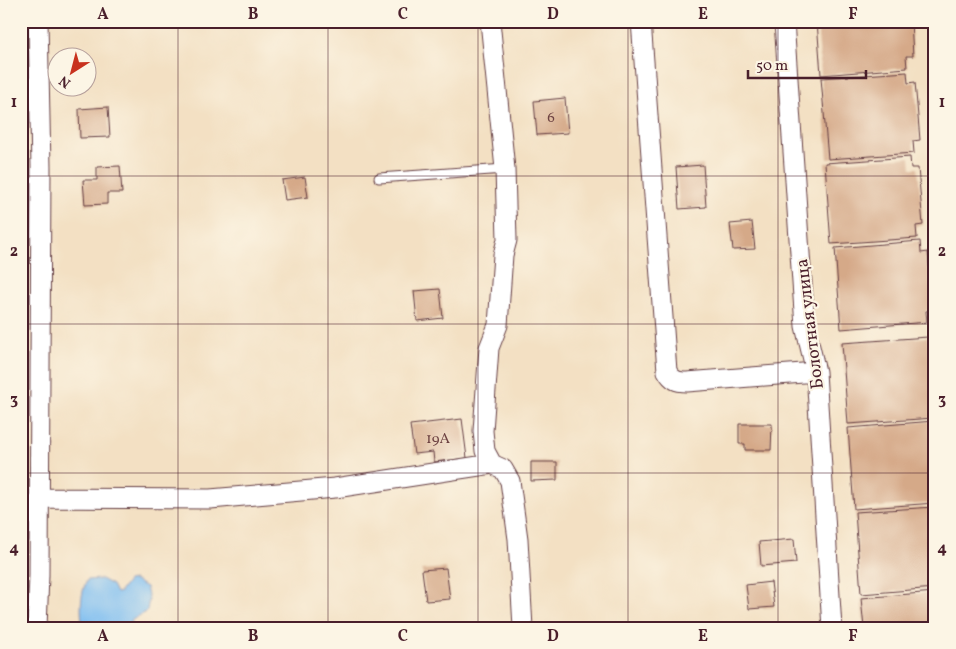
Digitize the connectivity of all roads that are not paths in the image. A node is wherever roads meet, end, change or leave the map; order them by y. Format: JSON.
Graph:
{"nodes":[{"id":1,"x":38,"y":21,"type":"edge"},
{"id":2,"x":490,"y":21,"type":"edge"},
{"id":3,"x":641,"y":21,"type":"edge"},
{"id":4,"x":784,"y":21,"type":"edge"},
{"id":5,"x":505,"y":169,"type":"junction"},
{"id":6,"x":379,"y":178,"type":"dead end"},
{"id":7,"x":816,"y":372,"type":"junction"},
{"id":8,"x":492,"y":464,"type":"junction"},
{"id":9,"x":40,"y":498,"type":"junction"},
{"id":10,"x":37,"y":628,"type":"edge"},
{"id":11,"x":523,"y":628,"type":"edge"},
{"id":12,"x":832,"y":628,"type":"edge"}],
"edges":[{"from":1,"to":9,"type":"street"},
{"from":2,"to":5,"type":"street"},
{"from":3,"to":7,"type":"street"},
{"from":4,"to":7,"type":"street","name":"Болотная улица"},
{"from":5,"to":6,"type":"lane"},
{"from":5,"to":8,"type":"street"},
{"from":7,"to":12,"type":"street","name":"Болотная улица"},
{"from":8,"to":9,"type":"street"},
{"from":8,"to":11,"type":"street"},
{"from":9,"to":10,"type":"street"}]}
